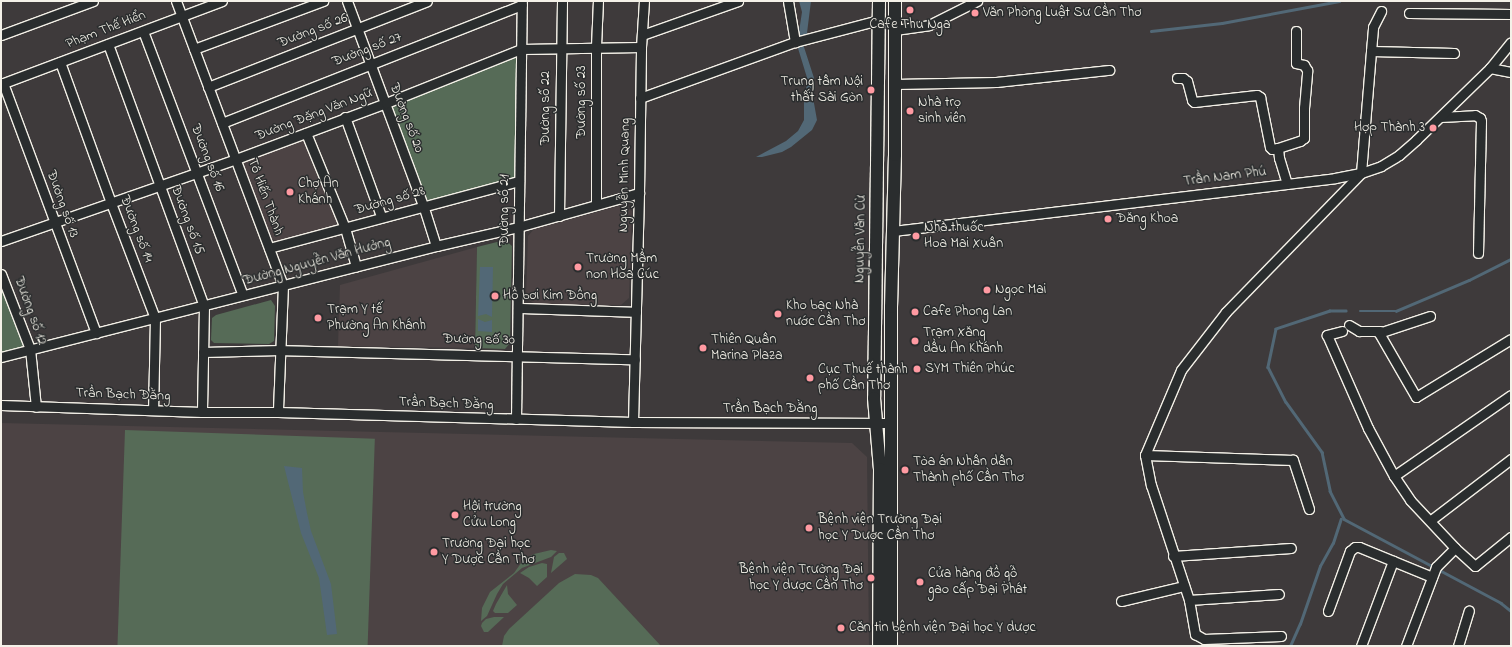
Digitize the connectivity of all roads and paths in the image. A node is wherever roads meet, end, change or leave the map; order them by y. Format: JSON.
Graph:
{"nodes":[{"id":1,"x":93,"y":1,"type":"edge"},
{"id":2,"x":176,"y":1,"type":"edge"},
{"id":3,"x":222,"y":1,"type":"edge"},
{"id":4,"x":323,"y":1,"type":"edge"},
{"id":5,"x":347,"y":1,"type":"edge"},
{"id":6,"x":427,"y":1,"type":"edge"},
{"id":7,"x":562,"y":1,"type":"edge"},
{"id":8,"x":598,"y":1,"type":"edge"},
{"id":9,"x":644,"y":1,"type":"edge"},
{"id":10,"x":738,"y":1,"type":"edge"},
{"id":11,"x":788,"y":1,"type":"edge"},
{"id":12,"x":879,"y":1,"type":"edge"},
{"id":13,"x":895,"y":1,"type":"edge"},
{"id":14,"x":977,"y":1,"type":"edge"},
{"id":15,"x":522,"y":3,"type":"edge"},
{"id":16,"x":1381,"y":11,"type":"dead end"},
{"id":17,"x":1409,"y":13,"type":"dead end"},
{"id":18,"x":1511,"y":14,"type":"edge"},
{"id":19,"x":182,"y":16,"type":"junction"},
{"id":20,"x":878,"y":20,"type":"junction"},
{"id":21,"x":357,"y":29,"type":"junction"},
{"id":22,"x":895,"y":30,"type":"junction"},
{"id":23,"x":143,"y":31,"type":"junction"},
{"id":24,"x":1296,"y":31,"type":"dead end"},
{"id":25,"x":1,"y":35,"type":"edge"},
{"id":26,"x":642,"y":35,"type":"junction"},
{"id":27,"x":795,"y":42,"type":"junction"},
{"id":28,"x":1511,"y":42,"type":"edge"},
{"id":29,"x":108,"y":44,"type":"junction"},
{"id":30,"x":596,"y":46,"type":"junction"},
{"id":31,"x":560,"y":47,"type":"junction"},
{"id":32,"x":641,"y":47,"type":"junction"},
{"id":33,"x":194,"y":49,"type":"junction"},
{"id":34,"x":521,"y":49,"type":"junction"},
{"id":35,"x":1370,"y":51,"type":"junction"},
{"id":36,"x":1454,"y":52,"type":"dead end"},
{"id":37,"x":60,"y":62,"type":"junction"},
{"id":38,"x":370,"y":64,"type":"junction"},
{"id":39,"x":1490,"y":68,"type":"junction"},
{"id":40,"x":1109,"y":70,"type":"dead end"},
{"id":41,"x":1511,"y":72,"type":"edge"},
{"id":42,"x":1177,"y":78,"type":"dead end"},
{"id":43,"x":2,"y":84,"type":"edge"},
{"id":44,"x":895,"y":84,"type":"junction"},
{"id":45,"x":208,"y":87,"type":"junction"},
{"id":46,"x":640,"y":98,"type":"junction"},
{"id":47,"x":386,"y":103,"type":"junction"},
{"id":48,"x":1440,"y":116,"type":"junction"},
{"id":49,"x":345,"y":117,"type":"junction"},
{"id":50,"x":222,"y":123,"type":"junction"},
{"id":51,"x":306,"y":133,"type":"junction"},
{"id":52,"x":1278,"y":148,"type":"junction"},
{"id":53,"x":236,"y":159,"type":"junction"},
{"id":54,"x":197,"y":172,"type":"junction"},
{"id":55,"x":1361,"y":173,"type":"junction"},
{"id":56,"x":519,"y":181,"type":"junction"},
{"id":57,"x":1287,"y":184,"type":"junction"},
{"id":58,"x":160,"y":186,"type":"junction"},
{"id":59,"x":639,"y":193,"type":"junction"},
{"id":60,"x":111,"y":203,"type":"junction"},
{"id":61,"x":596,"y":204,"type":"junction"},
{"id":62,"x":424,"y":205,"type":"junction"},
{"id":63,"x":382,"y":216,"type":"junction"},
{"id":64,"x":559,"y":216,"type":"junction"},
{"id":65,"x":54,"y":222,"type":"junction"},
{"id":66,"x":518,"y":227,"type":"junction"},
{"id":67,"x":345,"y":228,"type":"junction"},
{"id":68,"x":893,"y":231,"type":"junction"},
{"id":69,"x":1,"y":241,"type":"edge"},
{"id":70,"x":436,"y":246,"type":"junction"},
{"id":71,"x":269,"y":248,"type":"junction"},
{"id":72,"x":1478,"y":253,"type":"dead end"},
{"id":73,"x":356,"y":266,"type":"junction"},
{"id":74,"x":1,"y":274,"type":"edge"},
{"id":75,"x":282,"y":285,"type":"junction"},
{"id":76,"x":243,"y":295,"type":"junction"},
{"id":77,"x":204,"y":306,"type":"junction"},
{"id":78,"x":518,"y":308,"type":"junction"},
{"id":79,"x":636,"y":312,"type":"junction"},
{"id":80,"x":1430,"y":316,"type":"dead end"},
{"id":81,"x":155,"y":318,"type":"junction"},
{"id":82,"x":1380,"y":331,"type":"junction"},
{"id":83,"x":96,"y":333,"type":"junction"},
{"id":84,"x":1511,"y":339,"type":"edge"},
{"id":85,"x":30,"y":349,"type":"junction"},
{"id":86,"x":280,"y":350,"type":"junction"},
{"id":87,"x":203,"y":352,"type":"junction"},
{"id":88,"x":517,"y":355,"type":"junction"},
{"id":89,"x":1,"y":357,"type":"edge"},
{"id":90,"x":634,"y":359,"type":"junction"},
{"id":91,"x":1511,"y":395,"type":"edge"},
{"id":92,"x":1,"y":405,"type":"edge"},
{"id":93,"x":36,"y":407,"type":"junction"},
{"id":94,"x":153,"y":410,"type":"junction"},
{"id":95,"x":202,"y":412,"type":"junction"},
{"id":96,"x":278,"y":412,"type":"junction"},
{"id":97,"x":516,"y":420,"type":"junction"},
{"id":98,"x":632,"y":422,"type":"junction"},
{"id":99,"x":877,"y":423,"type":"junction"},
{"id":100,"x":891,"y":423,"type":"junction"},
{"id":101,"x":1145,"y":455,"type":"junction"},
{"id":102,"x":1511,"y":459,"type":"edge"},
{"id":103,"x":1394,"y":476,"type":"junction"},
{"id":104,"x":1309,"y":509,"type":"dead end"},
{"id":105,"x":1431,"y":520,"type":"junction"},
{"id":106,"x":1511,"y":537,"type":"edge"},
{"id":107,"x":1291,"y":548,"type":"dead end"},
{"id":108,"x":1455,"y":548,"type":"junction"},
{"id":109,"x":1173,"y":556,"type":"junction"},
{"id":110,"x":1393,"y":561,"type":"junction"},
{"id":111,"x":1433,"y":573,"type":"junction"},
{"id":112,"x":1184,"y":586,"type":"junction"},
{"id":113,"x":1279,"y":594,"type":"dead end"},
{"id":114,"x":1189,"y":600,"type":"junction"},
{"id":115,"x":1120,"y":601,"type":"dead end"},
{"id":116,"x":1328,"y":611,"type":"dead end"},
{"id":117,"x":1469,"y":611,"type":"dead end"},
{"id":118,"x":1195,"y":634,"type":"junction"},
{"id":119,"x":1281,"y":636,"type":"dead end"},
{"id":120,"x":879,"y":646,"type":"edge"},
{"id":121,"x":891,"y":646,"type":"edge"},
{"id":122,"x":1199,"y":646,"type":"edge"},
{"id":123,"x":1361,"y":646,"type":"edge"},
{"id":124,"x":1406,"y":646,"type":"edge"},
{"id":125,"x":1458,"y":646,"type":"edge"}],
"edges":[{"from":1,"to":25,"type":"street"},
{"from":2,"to":19,"type":"street","name":"Tô Hiến Thành"},
{"from":3,"to":19,"type":"street","name":"Phạm Thế Hiển"},
{"from":4,"to":33,"type":"street"},
{"from":5,"to":21,"type":"street","name":"Đường số 20"},
{"from":6,"to":21,"type":"street","name":"Đường số 26"},
{"from":7,"to":31,"type":"street","name":"Đường số 22"},
{"from":8,"to":30,"type":"street","name":"Đường số 23"},
{"from":9,"to":26,"type":"street","name":"Nguyễn Minh Quang"},
{"from":10,"to":26,"type":"street"},
{"from":11,"to":27,"type":"street"},
{"from":12,"to":20,"type":"main road","name":"Nguyễn Văn Cừ"},
{"from":13,"to":22,"type":"main road"},
{"from":14,"to":22,"type":"street"},
{"from":15,"to":34,"type":"street","name":"Đường số 21"},
{"from":15,"to":38,"type":"street","name":"Đường số 27"},
{"from":16,"to":35,"type":"street"},
{"from":17,"to":18,"type":"street"},
{"from":19,"to":23,"type":"street","name":"Phạm Thế Hiển"},
{"from":19,"to":33,"type":"street","name":"Tô Hiến Thành"},
{"from":20,"to":27,"type":"street"},
{"from":20,"to":99,"type":"main road","name":"Nguyễn Văn Cừ"},
{"from":21,"to":38,"type":"street","name":"Đường số 20"},
{"from":21,"to":45,"type":"street","name":"Đường số 26"},
{"from":22,"to":44,"type":"main road"},
{"from":23,"to":29,"type":"street","name":"Phạm Thế Hiển"},
{"from":23,"to":54,"type":"street","name":"Đường số 16"},
{"from":24,"to":52,"type":"street"},
{"from":26,"to":32,"type":"street","name":"Nguyễn Minh Quang"},
{"from":27,"to":46,"type":"street"},
{"from":28,"to":39,"type":"street","name":"Trần Nam Phú"},
{"from":29,"to":37,"type":"street","name":"Phạm Thế Hiển"},
{"from":29,"to":58,"type":"street","name":"Đường số 15"},
{"from":30,"to":31,"type":"street","name":"Đường Đặng Văn Ngữ"},
{"from":30,"to":32,"type":"street","name":"Đường Đặng Văn Ngữ"},
{"from":30,"to":61,"type":"street","name":"Đường số 23"},
{"from":31,"to":34,"type":"street","name":"Đường Đặng Văn Ngữ"},
{"from":31,"to":64,"type":"street","name":"Đường số 22"},
{"from":32,"to":46,"type":"street","name":"Nguyễn Minh Quang"},
{"from":33,"to":45,"type":"street","name":"Tô Hiến Thành"},
{"from":34,"to":47,"type":"street","name":"Đường Đặng Văn Ngữ"},
{"from":34,"to":56,"type":"street","name":"Đường số 21"},
{"from":35,"to":36,"type":"street"},
{"from":35,"to":55,"type":"street"},
{"from":37,"to":43,"type":"street","name":"Phạm Thế Hiển"},
{"from":37,"to":60,"type":"street","name":"Đường số 14"},
{"from":38,"to":47,"type":"street","name":"Đường số 20"},
{"from":38,"to":50,"type":"street","name":"Đường số 27"},
{"from":39,"to":41,"type":"street"},
{"from":39,"to":48,"type":"street","name":"Trần Nam Phú"},
{"from":40,"to":44,"type":"street"},
{"from":42,"to":52,"type":"street"},
{"from":43,"to":65,"type":"street","name":"Đường số 13"},
{"from":44,"to":68,"type":"main road"},
{"from":45,"to":50,"type":"street","name":"Tô Hiến Thành"},
{"from":46,"to":59,"type":"street","name":"Nguyễn Minh Quang"},
{"from":47,"to":49,"type":"street","name":"Đường Đặng Văn Ngữ"},
{"from":47,"to":62,"type":"street","name":"Đường số 20"},
{"from":48,"to":55,"type":"street","name":"Trần Nam Phú"},
{"from":48,"to":72,"type":"street"},
{"from":49,"to":51,"type":"street","name":"Đường Đặng Văn Ngữ"},
{"from":49,"to":63,"type":"street"},
{"from":50,"to":53,"type":"street","name":"Tô Hiến Thành"},
{"from":51,"to":53,"type":"street","name":"Đường Đặng Văn Ngữ"},
{"from":51,"to":67,"type":"street"},
{"from":52,"to":57,"type":"street"},
{"from":53,"to":54,"type":"street","name":"Đường Đặng Văn Ngữ"},
{"from":53,"to":71,"type":"street","name":"Tô Hiến Thành"},
{"from":54,"to":58,"type":"street","name":"Đường Đặng Văn Ngữ"},
{"from":54,"to":76,"type":"street","name":"Đường số 16"},
{"from":55,"to":57,"type":"street","name":"Trần Nam Phú"},
{"from":55,"to":101,"type":"street"},
{"from":56,"to":62,"type":"street","name":"Đường số 28"},
{"from":56,"to":66,"type":"street","name":"Đường số 21"},
{"from":57,"to":68,"type":"street","name":"Trần Nam Phú"},
{"from":58,"to":60,"type":"street","name":"Đường Đặng Văn Ngữ"},
{"from":58,"to":77,"type":"street","name":"Đường số 15"},
{"from":59,"to":61,"type":"street","name":"Đường Nguyễn Văn Hưởng"},
{"from":59,"to":79,"type":"street","name":"Nguyễn Minh Quang"},
{"from":60,"to":65,"type":"street","name":"Đường Đặng Văn Ngữ"},
{"from":60,"to":81,"type":"street","name":"Đường số 14"},
{"from":61,"to":64,"type":"street","name":"Đường Nguyễn Văn Hưởng"},
{"from":62,"to":63,"type":"street","name":"Đường số 28"},
{"from":62,"to":70,"type":"street","name":"Đường số 20"},
{"from":63,"to":67,"type":"street","name":"Đường số 28"},
{"from":64,"to":66,"type":"street","name":"Đường Nguyễn Văn Hưởng"},
{"from":65,"to":69,"type":"street","name":"Đường Đặng Văn Ngữ"},
{"from":65,"to":83,"type":"street","name":"Đường số 13"},
{"from":66,"to":70,"type":"street","name":"Đường Nguyễn Văn Hưởng"},
{"from":66,"to":78,"type":"street","name":"Đường số 21"},
{"from":67,"to":71,"type":"street","name":"Đường số 28"},
{"from":67,"to":73,"type":"street"},
{"from":68,"to":100,"type":"main road"},
{"from":70,"to":73,"type":"street","name":"Đường Nguyễn Văn Hưởng"},
{"from":71,"to":75,"type":"street","name":"Tô Hiến Thành"},
{"from":73,"to":75,"type":"street","name":"Đường Nguyễn Văn Hưởng"},
{"from":74,"to":85,"type":"street","name":"Đường số 12"},
{"from":75,"to":76,"type":"street","name":"Đường Nguyễn Văn Hưởng"},
{"from":75,"to":86,"type":"street","name":"Tô Hiến Thành"},
{"from":76,"to":77,"type":"street","name":"Đường Nguyễn Văn Hưởng"},
{"from":77,"to":81,"type":"street","name":"Đường Nguyễn Văn Hưởng"},
{"from":77,"to":87,"type":"street","name":"Đường số 15"},
{"from":78,"to":79,"type":"street"},
{"from":78,"to":88,"type":"street","name":"Đường số 21"},
{"from":79,"to":90,"type":"street","name":"Nguyễn Minh Quang"},
{"from":80,"to":82,"type":"street"},
{"from":81,"to":83,"type":"street","name":"Đường Nguyễn Văn Hưởng"},
{"from":81,"to":94,"type":"street","name":"Đường số 14"},
{"from":82,"to":84,"type":"street"},
{"from":82,"to":103,"type":"street"},
{"from":83,"to":85,"type":"street","name":"Đường Nguyễn Văn Hưởng"},
{"from":85,"to":89,"type":"street","name":"Đường Nguyễn Văn Hưởng"},
{"from":85,"to":93,"type":"street","name":"Đường số 12"},
{"from":86,"to":87,"type":"street","name":"Đường số 30"},
{"from":86,"to":88,"type":"street","name":"Đường số 30"},
{"from":86,"to":96,"type":"street","name":"Tô Hiến Thành"},
{"from":87,"to":95,"type":"street","name":"Đường số 15"},
{"from":88,"to":90,"type":"street","name":"Đường số 30"},
{"from":88,"to":97,"type":"street","name":"Đường số 21"},
{"from":90,"to":98,"type":"street","name":"Nguyễn Minh Quang"},
{"from":91,"to":103,"type":"street"},
{"from":92,"to":93,"type":"street","name":"Trần Bạch Đằng"},
{"from":93,"to":94,"type":"street","name":"Trần Bạch Đằng"},
{"from":94,"to":95,"type":"street","name":"Trần Bạch Đằng"},
{"from":95,"to":96,"type":"street","name":"Trần Bạch Đằng"},
{"from":96,"to":97,"type":"street","name":"Trần Bạch Đằng"},
{"from":97,"to":98,"type":"street","name":"Trần Bạch Đằng"},
{"from":98,"to":99,"type":"street","name":"Trần Bạch Đằng"},
{"from":99,"to":100,"type":"street","name":"Trần Bạch Đằng"},
{"from":99,"to":120,"type":"main road","name":"Nguyễn Văn Cừ"},
{"from":100,"to":121,"type":"main road"},
{"from":101,"to":104,"type":"street"},
{"from":101,"to":109,"type":"street"},
{"from":102,"to":105,"type":"street"},
{"from":103,"to":105,"type":"street"},
{"from":105,"to":108,"type":"street"},
{"from":106,"to":108,"type":"street"},
{"from":107,"to":109,"type":"street"},
{"from":108,"to":111,"type":"street"},
{"from":109,"to":112,"type":"street"},
{"from":110,"to":111,"type":"street"},
{"from":110,"to":116,"type":"street"},
{"from":110,"to":123,"type":"street"},
{"from":111,"to":124,"type":"street"},
{"from":112,"to":114,"type":"street"},
{"from":112,"to":115,"type":"street"},
{"from":113,"to":114,"type":"street"},
{"from":114,"to":118,"type":"street"},
{"from":117,"to":125,"type":"street"},
{"from":118,"to":119,"type":"street"},
{"from":118,"to":122,"type":"street"}]}
